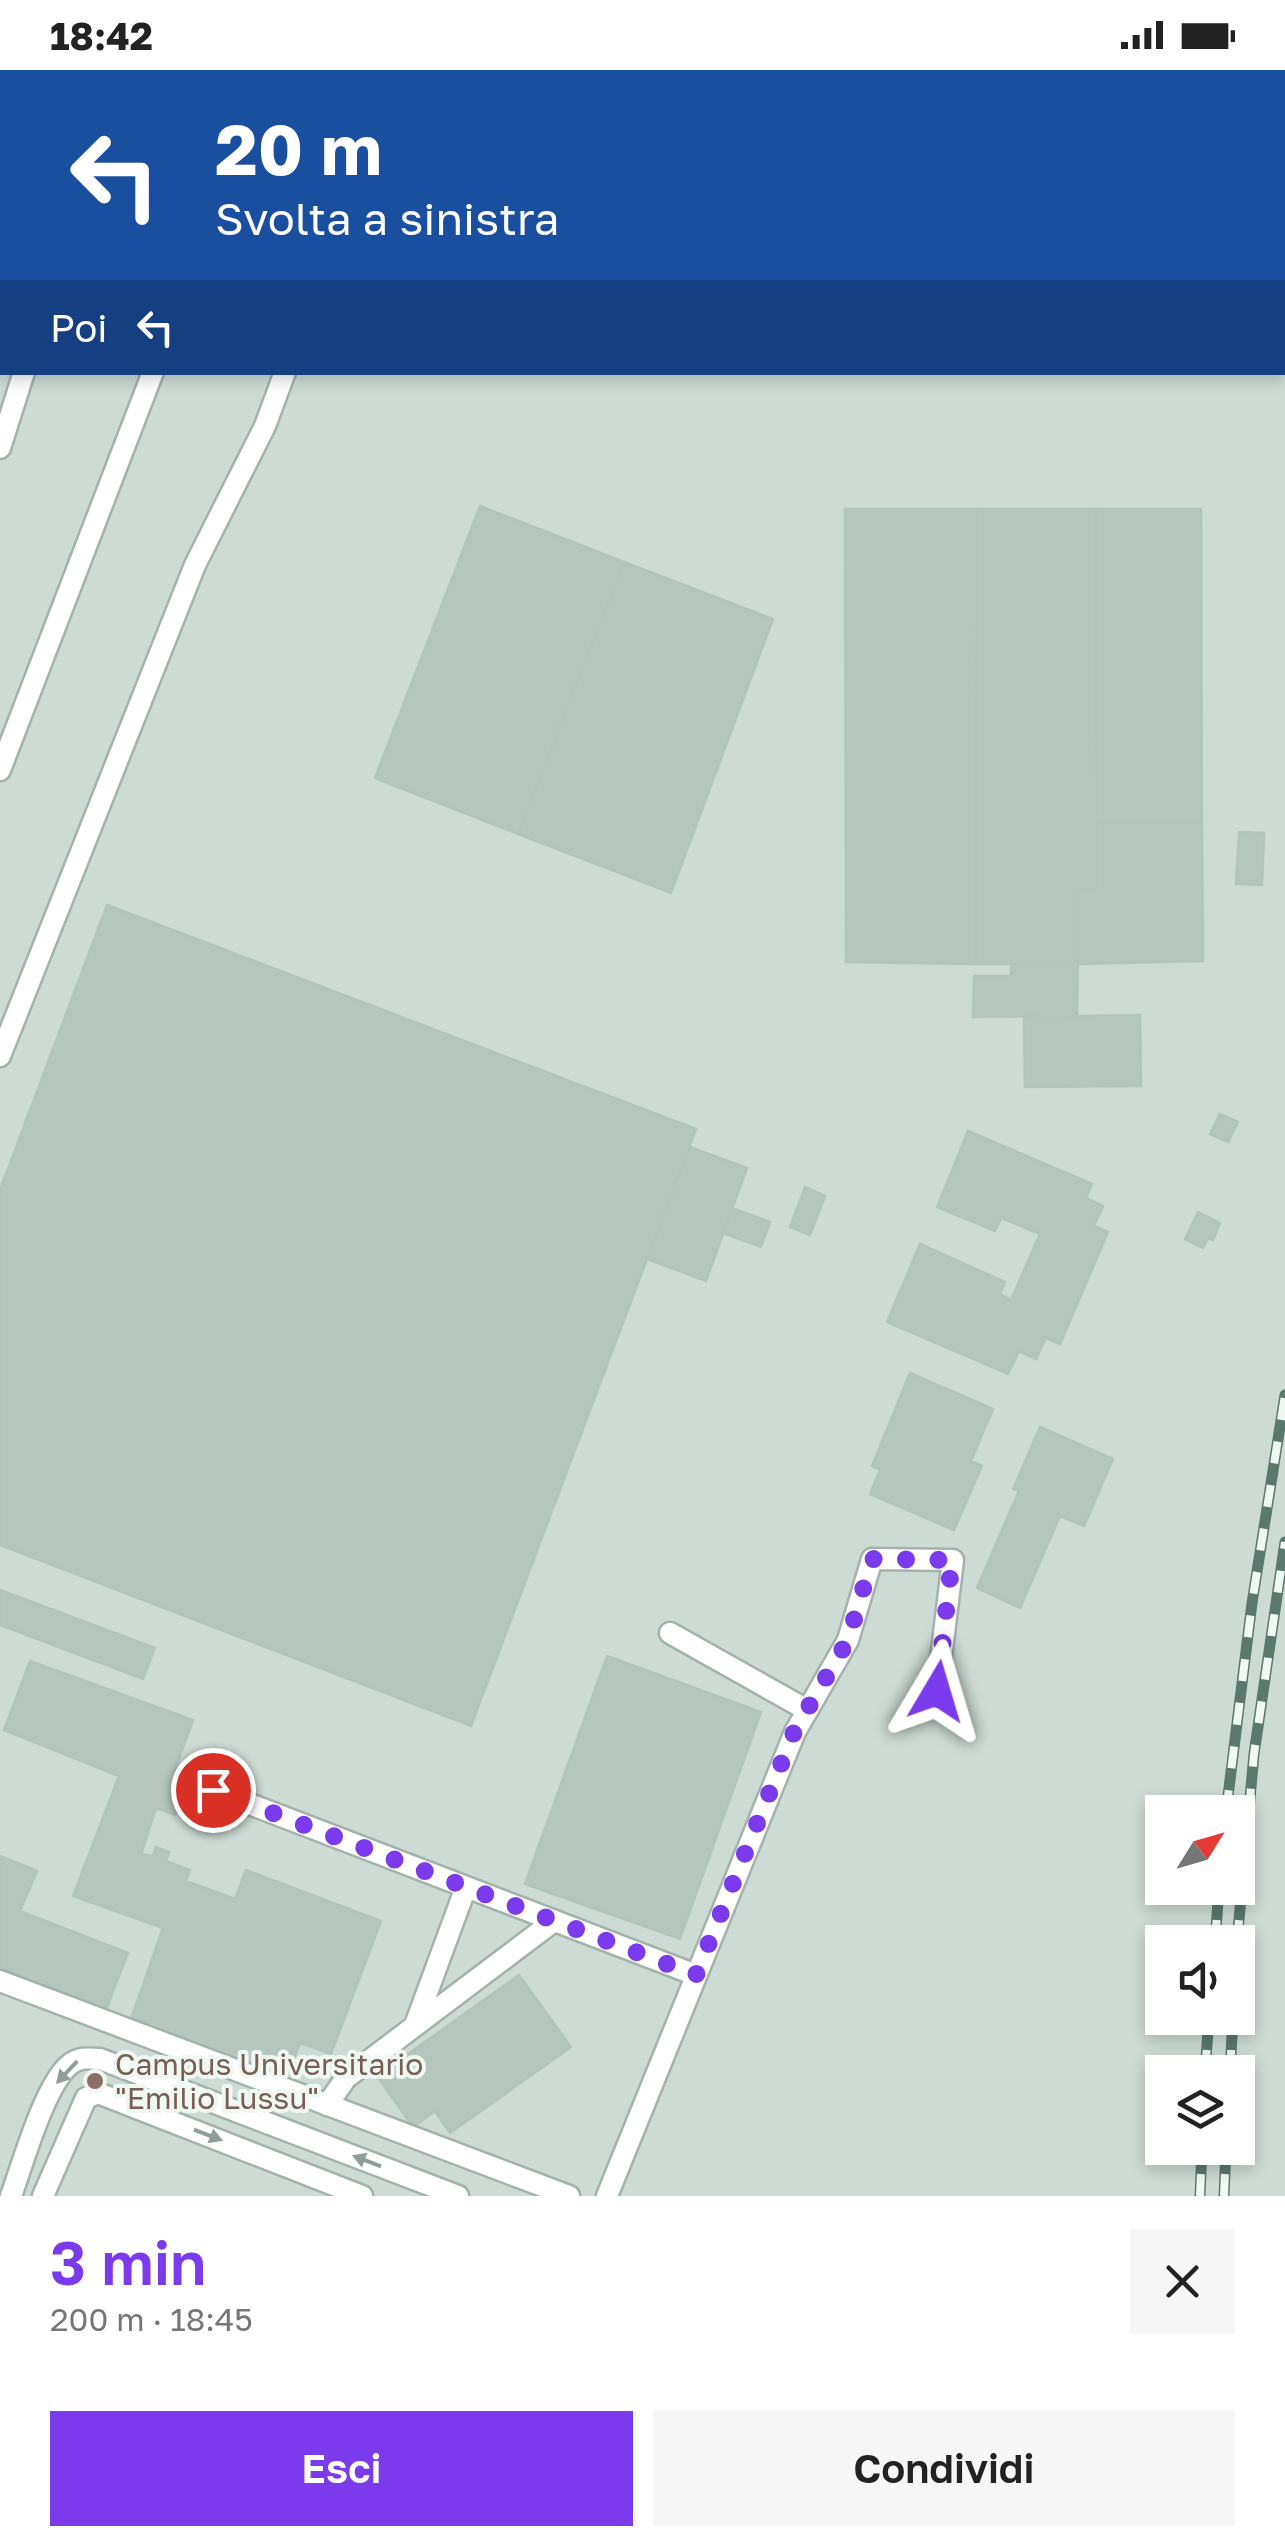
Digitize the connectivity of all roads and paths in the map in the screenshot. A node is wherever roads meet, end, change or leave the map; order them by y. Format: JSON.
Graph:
{"nodes":[{"id":1,"x":23,"y":375,"type":"edge"},
{"id":2,"x":152,"y":375,"type":"edge"},
{"id":3,"x":284,"y":375,"type":"edge"},
{"id":4,"x":0,"y":448,"type":"edge"},
{"id":5,"x":0,"y":770,"type":"edge"},
{"id":6,"x":0,"y":1056,"type":"edge"},
{"id":7,"x":670,"y":1633,"type":"dead end"},
{"id":8,"x":937,"y":1691,"type":"dead end"},
{"id":9,"x":807,"y":1710,"type":"junction"},
{"id":10,"x":213,"y":1790,"type":"dead end"},
{"id":11,"x":466,"y":1887,"type":"junction"},
{"id":12,"x":554,"y":1921,"type":"junction"},
{"id":13,"x":696,"y":1975,"type":"junction"},
{"id":14,"x":0,"y":1981,"type":"edge"},
{"id":15,"x":415,"y":2025,"type":"junction"},
{"id":16,"x":327,"y":2105,"type":"junction"},
{"id":17,"x":274,"y":2126,"type":"junction"},
{"id":18,"x":260,"y":2156,"type":"junction"},
{"id":19,"x":11,"y":2196,"type":"edge"},
{"id":20,"x":43,"y":2196,"type":"edge"},
{"id":21,"x":362,"y":2196,"type":"edge"},
{"id":22,"x":458,"y":2196,"type":"edge"},
{"id":23,"x":568,"y":2196,"type":"edge"},
{"id":24,"x":607,"y":2196,"type":"edge"}],
"edges":[{"from":1,"to":4,"type":"lane"},
{"from":2,"to":5,"type":"lane"},
{"from":3,"to":6,"type":"lane"},
{"from":7,"to":9,"type":"lane"},
{"from":8,"to":9,"type":"lane"},
{"from":9,"to":13,"type":"lane"},
{"from":10,"to":11,"type":"lane"},
{"from":11,"to":12,"type":"lane"},
{"from":11,"to":15,"type":"lane"},
{"from":12,"to":13,"type":"lane"},
{"from":12,"to":15,"type":"lane"},
{"from":13,"to":24,"type":"lane"},
{"from":14,"to":16,"type":"lane"},
{"from":15,"to":16,"type":"lane"},
{"from":16,"to":23,"type":"lane"},
{"from":17,"to":18,"type":"lane"},
{"from":17,"to":19,"type":"lane","one_way":true},
{"from":22,"to":17,"type":"lane","one_way":true},
{"from":20,"to":18,"type":"lane","one_way":true},
{"from":18,"to":21,"type":"lane"}]}
